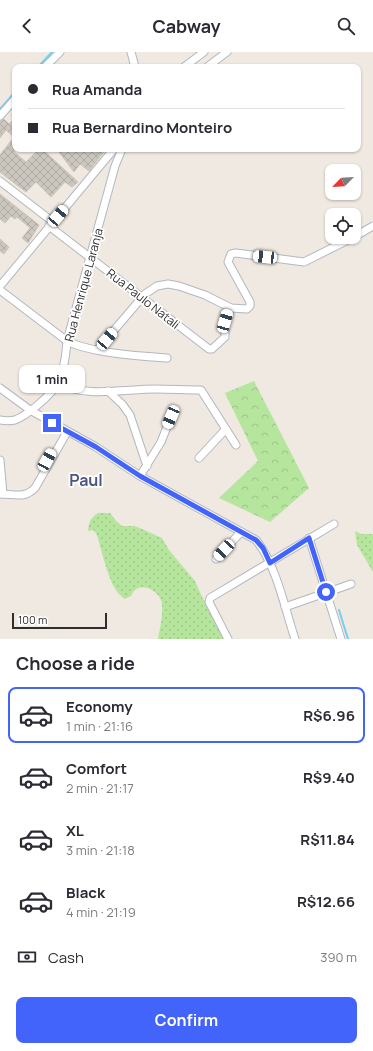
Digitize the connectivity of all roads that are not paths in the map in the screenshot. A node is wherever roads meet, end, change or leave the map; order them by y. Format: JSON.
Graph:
{"nodes":[{"id":1,"x":60,"y":52,"type":"edge"},
{"id":2,"x":131,"y":52,"type":"edge"},
{"id":3,"x":204,"y":52,"type":"edge"},
{"id":4,"x":227,"y":52,"type":"edge"},
{"id":5,"x":48,"y":64,"type":"edge"},
{"id":6,"x":134,"y":64,"type":"edge"},
{"id":7,"x":188,"y":64,"type":"edge"},
{"id":8,"x":211,"y":64,"type":"edge"},
{"id":9,"x":12,"y":102,"type":"edge"},
{"id":10,"x":0,"y":116,"type":"edge"},
{"id":11,"x":111,"y":152,"type":"edge"},
{"id":12,"x":121,"y":152,"type":"edge"},
{"id":13,"x":0,"y":181,"type":"edge"},
{"id":14,"x":51,"y":224,"type":"junction"},
{"id":15,"x":373,"y":226,"type":"edge"},
{"id":16,"x":361,"y":233,"type":"edge"},
{"id":17,"x":340,"y":244,"type":"edge"},
{"id":18,"x":91,"y":259,"type":"junction"},
{"id":19,"x":0,"y":286,"type":"edge"},
{"id":20,"x":0,"y":290,"type":"edge"},
{"id":21,"x":141,"y":298,"type":"junction"},
{"id":22,"x":230,"y":308,"type":"junction"},
{"id":23,"x":67,"y":341,"type":"junction"},
{"id":24,"x":98,"y":349,"type":"junction"},
{"id":25,"x":167,"y":358,"type":"dead end"},
{"id":26,"x":58,"y":383,"type":"junction"},
{"id":27,"x":0,"y":388,"type":"edge"},
{"id":28,"x":108,"y":391,"type":"junction"},
{"id":29,"x":30,"y":410,"type":"junction"},
{"id":30,"x":171,"y":417,"type":"dead end"},
{"id":31,"x":0,"y":420,"type":"edge"},
{"id":32,"x":226,"y":430,"type":"junction"},
{"id":33,"x":65,"y":431,"type":"junction"},
{"id":34,"x":236,"y":445,"type":"dead end"},
{"id":35,"x":199,"y":458,"type":"dead end"},
{"id":36,"x":0,"y":460,"type":"edge"},
{"id":37,"x":47,"y":460,"type":"dead end"},
{"id":38,"x":147,"y":466,"type":"junction"},
{"id":39,"x":140,"y":476,"type":"junction"},
{"id":40,"x":1,"y":494,"type":"edge"},
{"id":41,"x":334,"y":524,"type":"dead end"},
{"id":42,"x":241,"y":532,"type":"junction"},
{"id":43,"x":309,"y":538,"type":"junction"},
{"id":44,"x":216,"y":559,"type":"dead end"},
{"id":45,"x":270,"y":563,"type":"junction"},
{"id":46,"x":351,"y":584,"type":"dead end"},
{"id":47,"x":326,"y":592,"type":"junction"},
{"id":48,"x":285,"y":607,"type":"junction"},
{"id":49,"x":228,"y":639,"type":"edge"},
{"id":50,"x":295,"y":639,"type":"edge"},
{"id":51,"x":341,"y":639,"type":"edge"}],
"edges":[{"from":1,"to":5,"type":"street"},
{"from":2,"to":6,"type":"street"},
{"from":3,"to":7,"type":"street"},
{"from":4,"to":8,"type":"street"},
{"from":9,"to":10,"type":"street"},
{"from":11,"to":14,"type":"street"},
{"from":12,"to":18,"type":"street","name":"Rua Henrique Laranja"},
{"from":13,"to":14,"type":"street","name":"Rua Paulo Natali"},
{"from":14,"to":18,"type":"street","name":"Rua Paulo Natali"},
{"from":14,"to":19,"type":"street"},
{"from":15,"to":16,"type":"street"},
{"from":17,"to":22,"type":"street"},
{"from":18,"to":21,"type":"street","name":"Rua Paulo Natali"},
{"from":18,"to":23,"type":"street","name":"Rua Henrique Laranja"},
{"from":20,"to":23,"type":"street"},
{"from":21,"to":22,"type":"street"},
{"from":21,"to":22,"type":"street","name":"Rua Paulo Natali"},
{"from":21,"to":24,"type":"street"},
{"from":23,"to":24,"type":"street"},
{"from":23,"to":26,"type":"street","name":"Rua Henrique Laranja"},
{"from":24,"to":25,"type":"street"},
{"from":26,"to":28,"type":"street"},
{"from":26,"to":29,"type":"street","name":"Rua Henrique Laranja"},
{"from":27,"to":29,"type":"street"},
{"from":28,"to":32,"type":"street"},
{"from":28,"to":38,"type":"street"},
{"from":29,"to":31,"type":"street","name":"Rua Henrique Laranja"},
{"from":29,"to":33,"type":"street"},
{"from":30,"to":38,"type":"street"},
{"from":32,"to":34,"type":"street"},
{"from":32,"to":35,"type":"street"},
{"from":33,"to":37,"type":"street"},
{"from":33,"to":39,"type":"street"},
{"from":33,"to":40,"type":"street"},
{"from":36,"to":40,"type":"street"},
{"from":38,"to":39,"type":"street"},
{"from":39,"to":42,"type":"street"},
{"from":41,"to":43,"type":"street"},
{"from":42,"to":44,"type":"street"},
{"from":42,"to":45,"type":"street"},
{"from":43,"to":45,"type":"street"},
{"from":43,"to":47,"type":"street"},
{"from":45,"to":48,"type":"street"},
{"from":45,"to":49,"type":"street"},
{"from":46,"to":47,"type":"street"},
{"from":47,"to":48,"type":"street"},
{"from":47,"to":51,"type":"street"},
{"from":48,"to":50,"type":"street"}]}
